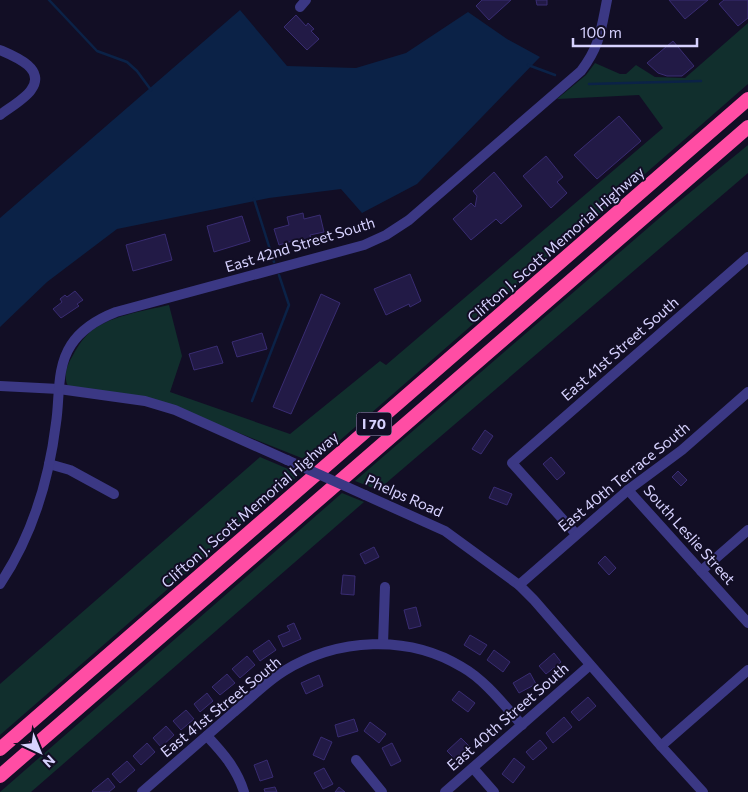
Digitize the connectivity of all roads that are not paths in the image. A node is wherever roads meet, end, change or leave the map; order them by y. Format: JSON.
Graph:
{"nodes":[{"id":1,"x":607,"y":0,"type":"edge"},
{"id":2,"x":0,"y":50,"type":"edge"},
{"id":3,"x":748,"y":99,"type":"edge"},
{"id":4,"x":0,"y":115,"type":"edge"},
{"id":5,"x":748,"y":127,"type":"edge"},
{"id":6,"x":748,"y":257,"type":"edge"},
{"id":7,"x":0,"y":386,"type":"edge"},
{"id":8,"x":59,"y":389,"type":"junction"},
{"id":9,"x":748,"y":392,"type":"edge"},
{"id":10,"x":50,"y":464,"type":"junction"},
{"id":11,"x":628,"y":490,"type":"junction"},
{"id":12,"x":114,"y":494,"type":"dead end"},
{"id":13,"x":748,"y":530,"type":"edge"},
{"id":14,"x":576,"y":534,"type":"junction"},
{"id":15,"x":701,"y":571,"type":"junction"},
{"id":16,"x":0,"y":584,"type":"edge"},
{"id":17,"x":519,"y":585,"type":"junction"},
{"id":18,"x":385,"y":587,"type":"dead end"},
{"id":19,"x":748,"y":623,"type":"edge"},
{"id":20,"x":383,"y":644,"type":"junction"},
{"id":21,"x":590,"y":665,"type":"junction"},
{"id":22,"x":748,"y":670,"type":"edge"},
{"id":23,"x":522,"y":725,"type":"junction"},
{"id":24,"x":207,"y":736,"type":"junction"},
{"id":25,"x":661,"y":746,"type":"junction"},
{"id":26,"x":0,"y":749,"type":"edge"},
{"id":27,"x":356,"y":760,"type":"dead end"},
{"id":28,"x":473,"y":768,"type":"junction"},
{"id":29,"x":0,"y":776,"type":"edge"},
{"id":30,"x":142,"y":792,"type":"edge"},
{"id":31,"x":244,"y":792,"type":"edge"},
{"id":32,"x":382,"y":792,"type":"edge"},
{"id":33,"x":446,"y":792,"type":"edge"},
{"id":34,"x":494,"y":792,"type":"edge"},
{"id":35,"x":703,"y":792,"type":"edge"}],
"edges":[{"from":1,"to":8,"type":"street","name":"East 42nd Street South"},
{"from":2,"to":4,"type":"street"},
{"from":3,"to":26,"type":"highway","name":"Clifton J. Scott Memorial Highway","number":"I 70"},
{"from":5,"to":29,"type":"highway","number":"I 70"},
{"from":6,"to":14,"type":"street","name":"East 41st Street South"},
{"from":7,"to":8,"type":"street","name":"Phelps Road"},
{"from":8,"to":10,"type":"street","name":"East 42nd Street South"},
{"from":8,"to":17,"type":"street","name":"Phelps Road","bridge":true},
{"from":9,"to":11,"type":"street","name":"East 40th Terrace South"},
{"from":10,"to":12,"type":"street"},
{"from":10,"to":16,"type":"street","name":"East 42nd Street South"},
{"from":11,"to":14,"type":"street","name":"East 40th Terrace South"},
{"from":11,"to":15,"type":"street","name":"South Leslie Street"},
{"from":13,"to":15,"type":"street"},
{"from":14,"to":17,"type":"street","name":"East 40th Terrace South"},
{"from":15,"to":19,"type":"street","name":"South Leslie Street"},
{"from":17,"to":21,"type":"street","name":"Phelps Road"},
{"from":18,"to":20,"type":"street"},
{"from":20,"to":23,"type":"street","name":"East 41st Street South"},
{"from":20,"to":24,"type":"street","name":"East 41st Street South"},
{"from":21,"to":23,"type":"street","name":"East 40th Street South"},
{"from":21,"to":25,"type":"street","name":"Phelps Road"},
{"from":22,"to":25,"type":"street"},
{"from":23,"to":28,"type":"street","name":"East 40th Street South"},
{"from":24,"to":30,"type":"street","name":"East 41st Street South"},
{"from":24,"to":31,"type":"street"},
{"from":25,"to":35,"type":"street","name":"Phelps Road"},
{"from":27,"to":32,"type":"street"},
{"from":28,"to":33,"type":"street","name":"East 40th Street South"},
{"from":28,"to":34,"type":"street"}]}
